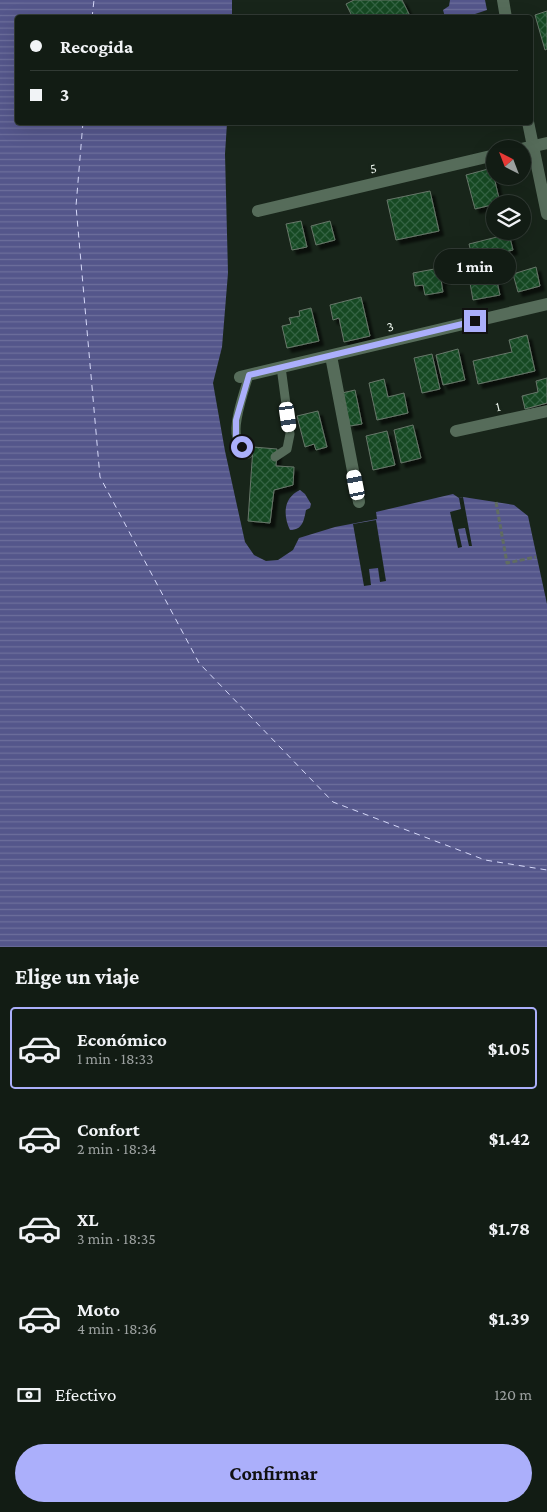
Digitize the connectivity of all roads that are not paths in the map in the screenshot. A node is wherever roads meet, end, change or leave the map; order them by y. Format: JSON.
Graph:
{"nodes":[{"id":1,"x":502,"y":0,"type":"edge"},
{"id":2,"x":505,"y":15,"type":"edge"},
{"id":3,"x":528,"y":125,"type":"edge"},
{"id":4,"x":527,"y":140,"type":"edge"},
{"id":5,"x":547,"y":143,"type":"edge"},
{"id":6,"x":531,"y":146,"type":"edge"},
{"id":7,"x":486,"y":157,"type":"edge"},
{"id":8,"x":531,"y":160,"type":"edge"},
{"id":9,"x":258,"y":211,"type":"dead end"},
{"id":10,"x":547,"y":214,"type":"edge"},
{"id":11,"x":547,"y":304,"type":"edge"},
{"id":12,"x":331,"y":356,"type":"junction"},
{"id":13,"x":282,"y":367,"type":"junction"},
{"id":14,"x":245,"y":376,"type":"joint"},
{"id":15,"x":547,"y":411,"type":"edge"},
{"id":16,"x":456,"y":431,"type":"dead end"},
{"id":17,"x":248,"y":454,"type":"dead end"},
{"id":18,"x":275,"y":457,"type":"dead end"},
{"id":19,"x":359,"y":502,"type":"dead end"}],
"edges":[{"from":1,"to":2,"type":"street"},
{"from":3,"to":4,"type":"street"},
{"from":5,"to":6,"type":"street"},
{"from":7,"to":9,"type":"street","name":"5"},
{"from":8,"to":10,"type":"street"},
{"from":11,"to":12,"type":"street","name":"3"},
{"from":12,"to":13,"type":"street","name":"3"},
{"from":12,"to":19,"type":"street"},
{"from":13,"to":14,"type":"street","name":"3"},
{"from":13,"to":18,"type":"lane"},
{"from":14,"to":17,"type":"lane"},
{"from":15,"to":16,"type":"street","name":"1"}]}
